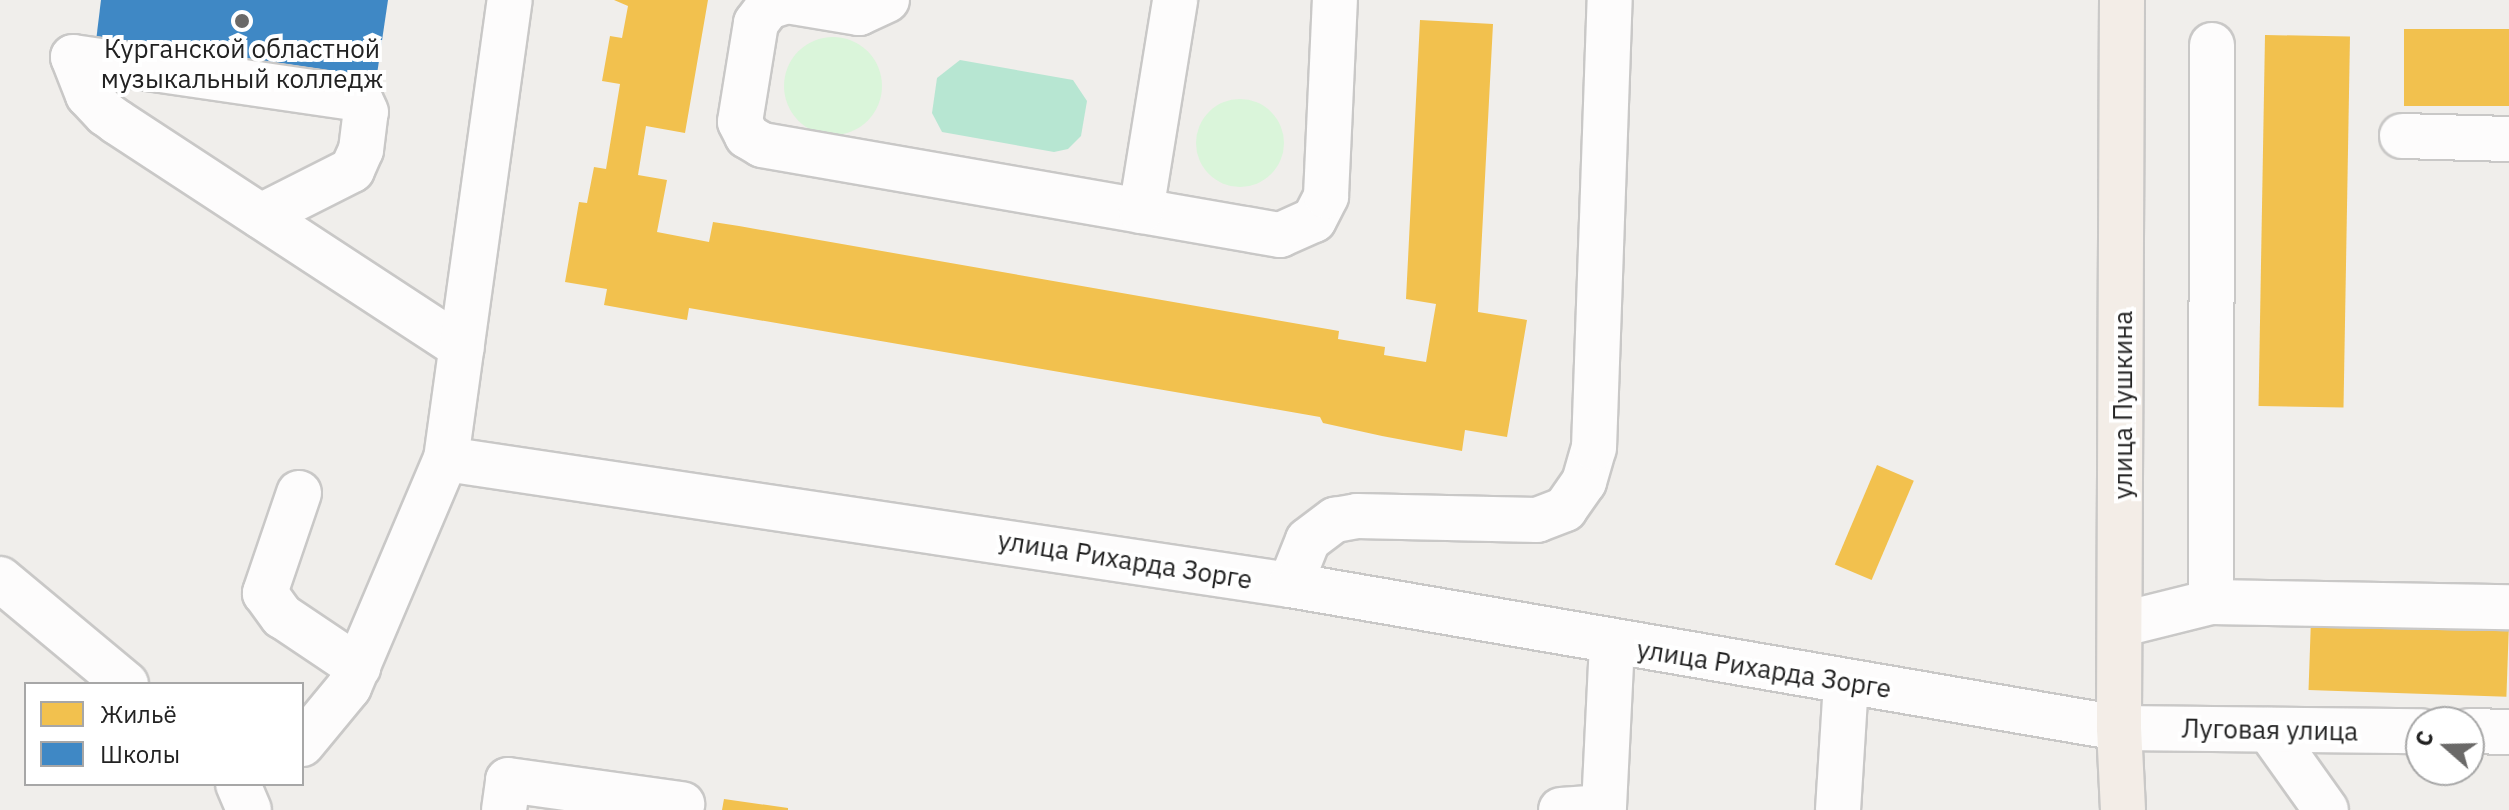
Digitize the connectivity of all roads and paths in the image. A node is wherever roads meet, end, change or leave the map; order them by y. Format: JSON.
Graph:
{"nodes":[{"id":1,"x":510,"y":0,"type":"edge"},
{"id":2,"x":887,"y":0,"type":"edge"},
{"id":3,"x":1175,"y":0,"type":"edge"},
{"id":4,"x":1335,"y":0,"type":"edge"},
{"id":5,"x":1610,"y":0,"type":"edge"},
{"id":6,"x":2122,"y":0,"type":"edge"},
{"id":7,"x":2212,"y":45,"type":"dead end"},
{"id":8,"x":2402,"y":136,"type":"dead end"},
{"id":9,"x":2509,"y":139,"type":"edge"},
{"id":10,"x":1141,"y":211,"type":"junction"},
{"id":11,"x":261,"y":216,"type":"junction"},
{"id":12,"x":462,"y":348,"type":"junction"},
{"id":13,"x":446,"y":459,"type":"junction"},
{"id":14,"x":299,"y":493,"type":"dead end"},
{"id":15,"x":1290,"y":585,"type":"junction"},
{"id":16,"x":5,"y":595,"type":"edge"},
{"id":17,"x":2211,"y":602,"type":"junction"},
{"id":18,"x":2509,"y":607,"type":"edge"},
{"id":19,"x":2123,"y":624,"type":"junction"},
{"id":20,"x":1612,"y":644,"type":"junction"},
{"id":21,"x":358,"y":667,"type":"junction"},
{"id":22,"x":123,"y":682,"type":"edge"},
{"id":23,"x":1846,"y":683,"type":"junction"},
{"id":24,"x":2119,"y":728,"type":"junction"},
{"id":25,"x":2269,"y":730,"type":"junction"},
{"id":26,"x":2405,"y":731,"type":"edge"},
{"id":27,"x":2485,"y":731,"type":"edge"},
{"id":28,"x":2509,"y":732,"type":"edge"},
{"id":29,"x":304,"y":742,"type":"edge"},
{"id":30,"x":239,"y":786,"type":"edge"},
{"id":31,"x":682,"y":804,"type":"dead end"},
{"id":32,"x":1594,"y":809,"type":"edge"},
{"id":33,"x":249,"y":810,"type":"edge"},
{"id":34,"x":504,"y":810,"type":"edge"},
{"id":35,"x":1838,"y":810,"type":"edge"},
{"id":36,"x":2123,"y":810,"type":"edge"},
{"id":37,"x":2326,"y":810,"type":"edge"}],
"edges":[{"from":1,"to":12,"type":"street"},
{"from":2,"to":10,"type":"street"},
{"from":3,"to":10,"type":"street"},
{"from":4,"to":10,"type":"street"},
{"from":5,"to":15,"type":"street"},
{"from":6,"to":19,"type":"main road","name":"улица Пушкина"},
{"from":7,"to":17,"type":"street"},
{"from":8,"to":9,"type":"street"},
{"from":11,"to":11,"type":"street"},
{"from":11,"to":12,"type":"street"},
{"from":12,"to":13,"type":"street"},
{"from":13,"to":15,"type":"street","name":"улица Рихарда Зорге"},
{"from":13,"to":21,"type":"street"},
{"from":14,"to":21,"type":"street"},
{"from":15,"to":20,"type":"street","name":"улица Рихарда Зорге"},
{"from":16,"to":22,"type":"street"},
{"from":17,"to":18,"type":"street"},
{"from":17,"to":19,"type":"street"},
{"from":19,"to":24,"type":"main road","name":"улица Пушкина"},
{"from":20,"to":23,"type":"street","name":"улица Рихарда Зорге"},
{"from":20,"to":32,"type":"street"},
{"from":21,"to":29,"type":"street"},
{"from":23,"to":24,"type":"street","name":"улица Рихарда Зорге"},
{"from":23,"to":35,"type":"street"},
{"from":24,"to":25,"type":"street","name":"Луговая улица"},
{"from":24,"to":36,"type":"main road","name":"улица Пушкина"},
{"from":25,"to":26,"type":"street","name":"Луговая улица"},
{"from":25,"to":37,"type":"street"},
{"from":27,"to":28,"type":"street"},
{"from":30,"to":33,"type":"street"},
{"from":31,"to":34,"type":"street"}]}
